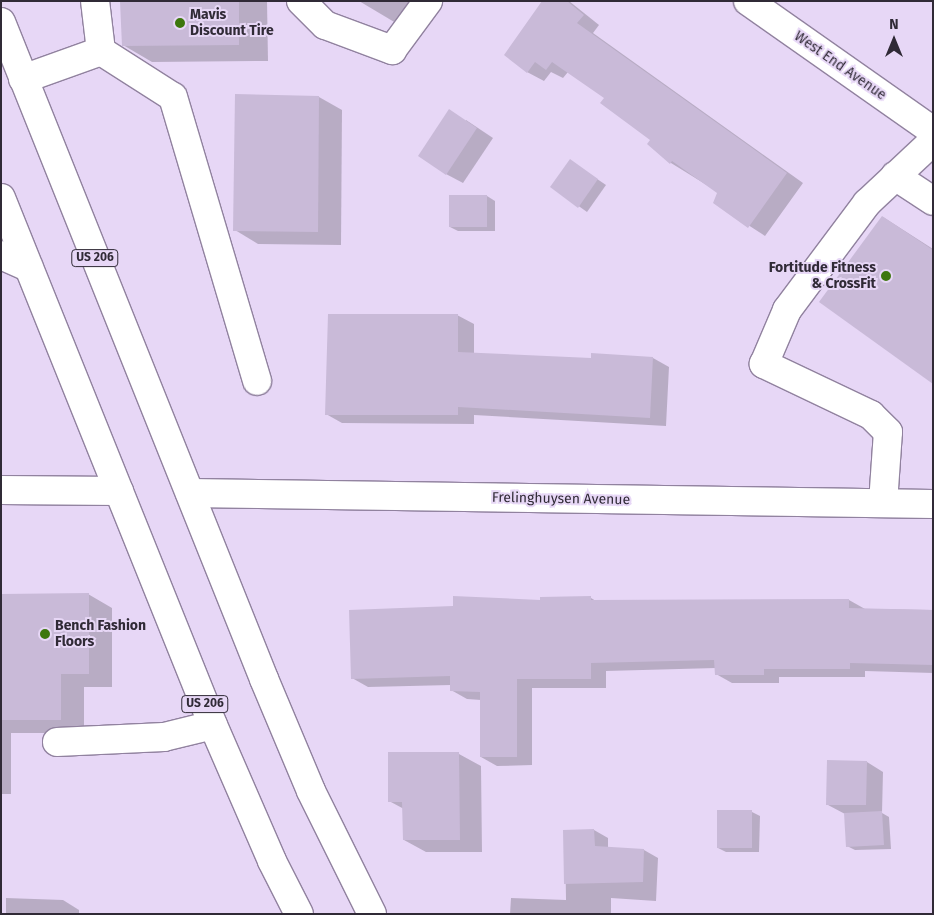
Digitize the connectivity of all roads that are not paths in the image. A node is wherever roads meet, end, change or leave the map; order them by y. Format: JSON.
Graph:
{"nodes":[{"id":1,"x":95,"y":1,"type":"edge"},
{"id":2,"x":301,"y":1,"type":"edge"},
{"id":3,"x":428,"y":1,"type":"edge"},
{"id":4,"x":748,"y":1,"type":"edge"},
{"id":5,"x":1,"y":22,"type":"edge"},
{"id":6,"x":101,"y":51,"type":"junction"},
{"id":7,"x":23,"y":79,"type":"junction"},
{"id":8,"x":933,"y":131,"type":"edge"},
{"id":9,"x":933,"y":141,"type":"edge"},
{"id":10,"x":896,"y":176,"type":"junction"},
{"id":11,"x":1,"y":198,"type":"edge"},
{"id":12,"x":933,"y":201,"type":"edge"},
{"id":13,"x":1,"y":254,"type":"edge"},
{"id":14,"x":28,"y":267,"type":"junction"},
{"id":15,"x":257,"y":381,"type":"dead end"},
{"id":16,"x":1,"y":490,"type":"edge"},
{"id":17,"x":119,"y":491,"type":"junction"},
{"id":18,"x":190,"y":493,"type":"junction"},
{"id":19,"x":883,"y":503,"type":"junction"},
{"id":20,"x":933,"y":504,"type":"edge"},
{"id":21,"x":214,"y":725,"type":"junction"},
{"id":22,"x":57,"y":742,"type":"dead end"},
{"id":23,"x":299,"y":914,"type":"edge"},
{"id":24,"x":372,"y":914,"type":"edge"}],
"edges":[{"from":1,"to":6,"type":"main road"},
{"from":2,"to":3,"type":"main road"},
{"from":4,"to":8,"type":"main road","name":"West End Avenue"},
{"from":5,"to":7,"type":"main road","number":"US 206"},
{"from":6,"to":7,"type":"main road"},
{"from":6,"to":15,"type":"main road"},
{"from":7,"to":18,"type":"main road","number":"US 206"},
{"from":9,"to":10,"type":"main road"},
{"from":10,"to":12,"type":"main road"},
{"from":10,"to":19,"type":"main road"},
{"from":11,"to":14,"type":"main road","number":"US 206"},
{"from":13,"to":14,"type":"main road"},
{"from":14,"to":17,"type":"main road","number":"US 206"},
{"from":16,"to":17,"type":"main road"},
{"from":17,"to":21,"type":"main road","number":"US 206"},
{"from":18,"to":19,"type":"main road","name":"Frelinghuysen Avenue"},
{"from":18,"to":24,"type":"main road","number":"US 206"},
{"from":19,"to":20,"type":"main road","name":"Frelinghuysen Avenue"},
{"from":21,"to":22,"type":"main road"},
{"from":21,"to":23,"type":"main road","number":"US 206"}]}
